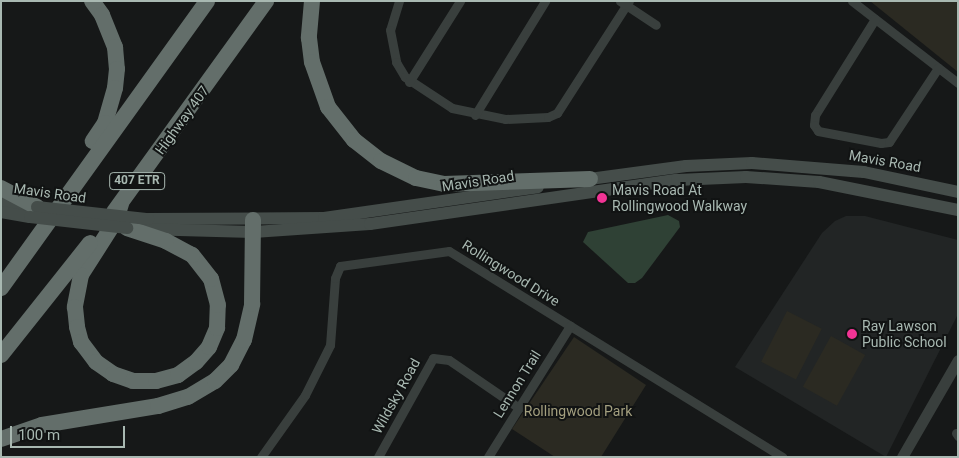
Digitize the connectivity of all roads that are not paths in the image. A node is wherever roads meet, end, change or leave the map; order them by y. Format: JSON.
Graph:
{"nodes":[{"id":1,"x":92,"y":1,"type":"edge"},
{"id":2,"x":207,"y":1,"type":"edge"},
{"id":3,"x":266,"y":1,"type":"edge"},
{"id":4,"x":312,"y":1,"type":"edge"},
{"id":5,"x":399,"y":1,"type":"edge"},
{"id":6,"x":460,"y":1,"type":"edge"},
{"id":7,"x":546,"y":1,"type":"edge"},
{"id":8,"x":852,"y":1,"type":"edge"},
{"id":9,"x":625,"y":3,"type":"edge"},
{"id":10,"x":875,"y":19,"type":"junction"},
{"id":11,"x":656,"y":25,"type":"dead end"},
{"id":12,"x":938,"y":68,"type":"junction"},
{"id":13,"x":409,"y":82,"type":"junction"},
{"id":14,"x":958,"y":83,"type":"edge"},
{"id":15,"x":475,"y":115,"type":"junction"},
{"id":16,"x":590,"y":179,"type":"junction"},
{"id":17,"x":1,"y":188,"type":"edge"},
{"id":18,"x":958,"y":192,"type":"edge"},
{"id":19,"x":65,"y":197,"type":"junction"},
{"id":20,"x":1,"y":201,"type":"edge"},
{"id":21,"x":121,"y":204,"type":"junction"},
{"id":22,"x":958,"y":210,"type":"edge"},
{"id":23,"x":1,"y":212,"type":"edge"},
{"id":24,"x":34,"y":212,"type":"junction"},
{"id":25,"x":253,"y":226,"type":"junction"},
{"id":26,"x":127,"y":228,"type":"junction"},
{"id":27,"x":1,"y":288,"type":"edge"},
{"id":28,"x":570,"y":326,"type":"junction"},
{"id":29,"x":1,"y":355,"type":"edge"},
{"id":30,"x":958,"y":360,"type":"edge"},
{"id":31,"x":519,"y":408,"type":"junction"},
{"id":32,"x":1,"y":439,"type":"edge"},
{"id":33,"x":261,"y":457,"type":"edge"},
{"id":34,"x":378,"y":457,"type":"edge"},
{"id":35,"x":488,"y":457,"type":"edge"},
{"id":36,"x":782,"y":457,"type":"edge"},
{"id":37,"x":902,"y":457,"type":"edge"}],
"edges":[{"from":1,"to":19,"type":"highway"},
{"from":2,"to":19,"type":"highway","number":"407 ETR"},
{"from":3,"to":21,"type":"highway","name":"Highway 407","number":"407 ETR"},
{"from":4,"to":16,"type":"highway"},
{"from":5,"to":13,"type":"street"},
{"from":6,"to":13,"type":"street"},
{"from":7,"to":15,"type":"street"},
{"from":8,"to":10,"type":"street"},
{"from":9,"to":11,"type":"street"},
{"from":9,"to":15,"type":"street"},
{"from":10,"to":12,"type":"street"},
{"from":10,"to":12,"type":"street"},
{"from":12,"to":14,"type":"street"},
{"from":13,"to":15,"type":"street"},
{"from":16,"to":18,"type":"main road","name":"Mavis Road"},
{"from":16,"to":25,"type":"main road","name":"Mavis Road"},
{"from":17,"to":24,"type":"highway"},
{"from":19,"to":27,"type":"highway","number":"407 ETR"},
{"from":20,"to":24,"type":"main road","name":"Mavis Road"},
{"from":21,"to":26,"type":"highway"},
{"from":21,"to":29,"type":"highway","name":"Highway 407","number":"407 ETR"},
{"from":22,"to":25,"type":"main road","name":"Mavis Road"},
{"from":23,"to":24,"type":"main road","name":"Mavis Road"},
{"from":24,"to":25,"type":"main road","name":"Mavis Road","bridge":true},
{"from":24,"to":26,"type":"main road","name":"Mavis Road","bridge":true},
{"from":25,"to":26,"type":"main road","name":"Mavis Road"},
{"from":25,"to":32,"type":"highway"},
{"from":28,"to":31,"type":"street","name":"Lennon Trail"},
{"from":28,"to":33,"type":"street","name":"Rollingwood Drive"},
{"from":28,"to":36,"type":"street","name":"Rollingwood Drive"},
{"from":30,"to":37,"type":"street"},
{"from":31,"to":34,"type":"street","name":"Wildsky Road"},
{"from":31,"to":35,"type":"street","name":"Lennon Trail"}]}
